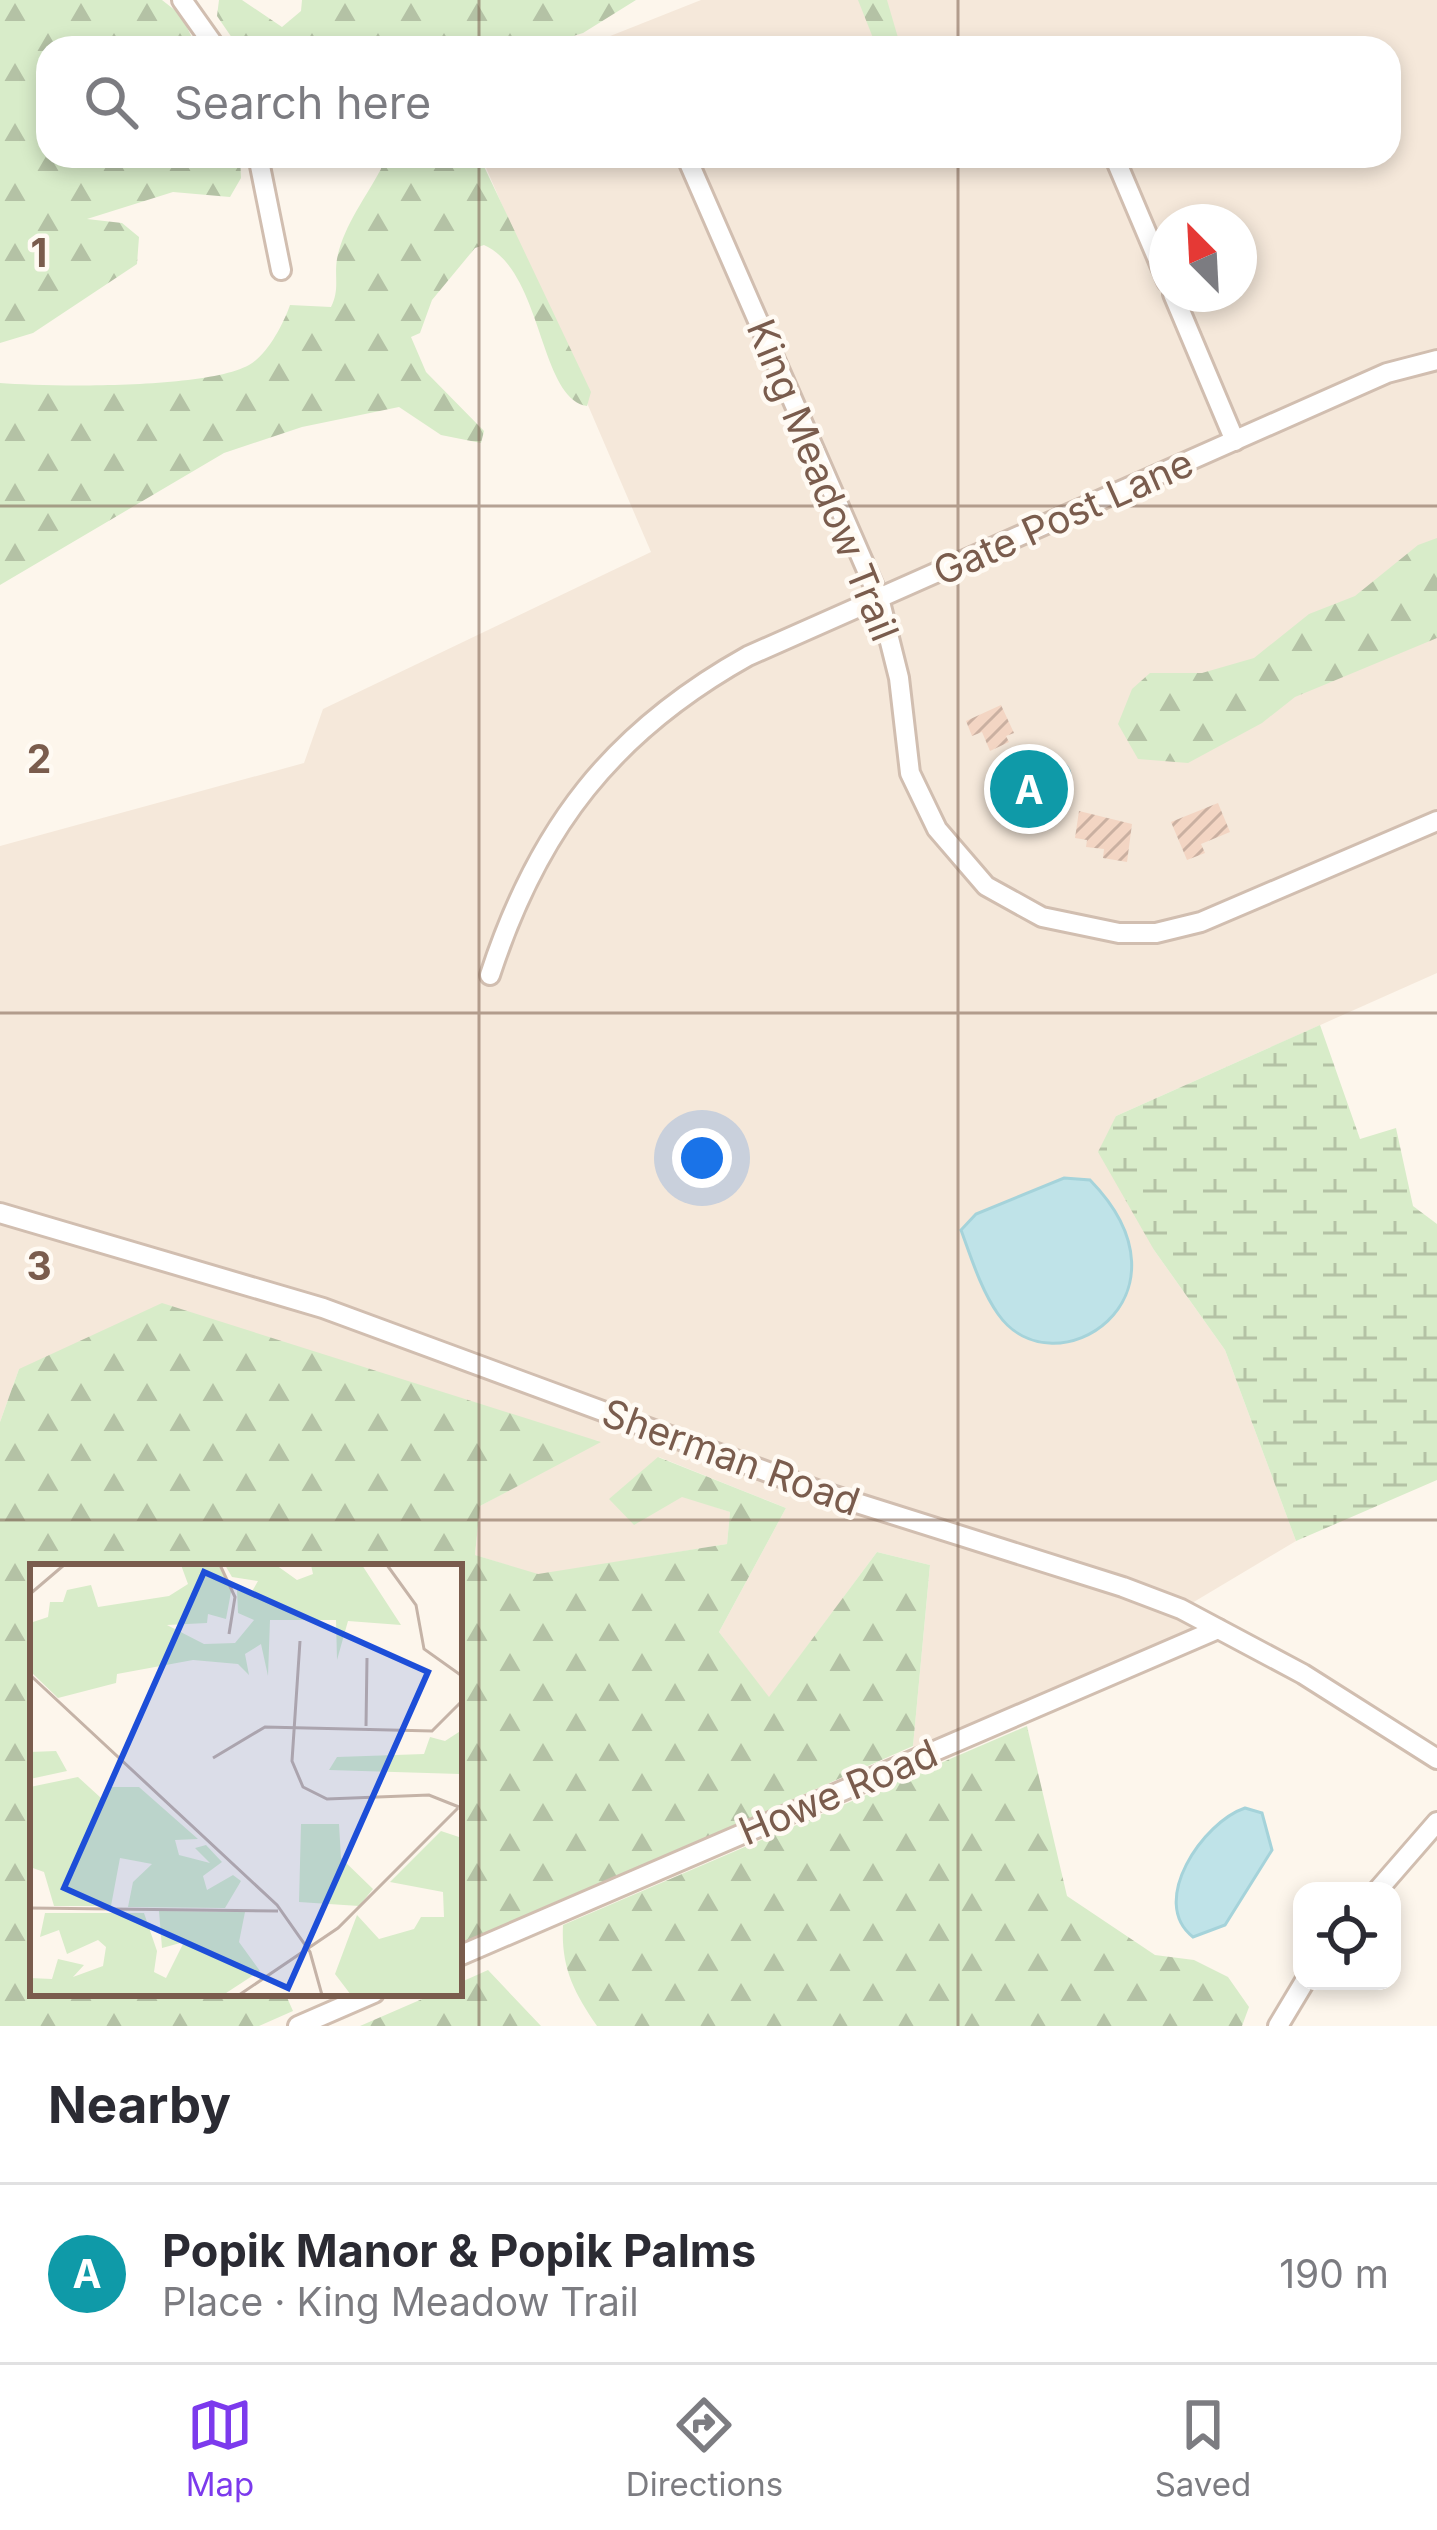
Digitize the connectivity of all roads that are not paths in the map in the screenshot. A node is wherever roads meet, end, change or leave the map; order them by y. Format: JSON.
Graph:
{"nodes":[{"id":1,"x":182,"y":0,"type":"edge"},
{"id":2,"x":208,"y":36,"type":"edge"},
{"id":3,"x":260,"y":168,"type":"edge"},
{"id":4,"x":691,"y":168,"type":"edge"},
{"id":5,"x":1119,"y":168,"type":"edge"},
{"id":6,"x":1149,"y":239,"type":"edge"},
{"id":7,"x":281,"y":270,"type":"dead end"},
{"id":8,"x":1181,"y":312,"type":"edge"},
{"id":9,"x":1437,"y":360,"type":"edge"},
{"id":10,"x":1235,"y":441,"type":"junction"},
{"id":11,"x":879,"y":598,"type":"junction"},
{"id":12,"x":1437,"y":821,"type":"edge"},
{"id":13,"x":490,"y":975,"type":"dead end"},
{"id":14,"x":0,"y":1213,"type":"edge"},
{"id":15,"x":1218,"y":1629,"type":"junction"},
{"id":16,"x":1437,"y":1759,"type":"edge"},
{"id":17,"x":1437,"y":1822,"type":"edge"},
{"id":18,"x":1385,"y":1882,"type":"edge"},
{"id":19,"x":462,"y":1955,"type":"edge"},
{"id":20,"x":1299,"y":1990,"type":"edge"},
{"id":21,"x":367,"y":1996,"type":"edge"},
{"id":22,"x":298,"y":2026,"type":"edge"},
{"id":23,"x":1277,"y":2026,"type":"edge"}],
"edges":[{"from":1,"to":2,"type":"street"},
{"from":3,"to":7,"type":"street"},
{"from":4,"to":11,"type":"street","name":"King Meadow Trail"},
{"from":5,"to":6,"type":"street"},
{"from":8,"to":10,"type":"street"},
{"from":9,"to":10,"type":"street","name":"Gate Post Lane"},
{"from":10,"to":11,"type":"street","name":"Gate Post Lane"},
{"from":11,"to":12,"type":"street","name":"King Meadow Trail"},
{"from":11,"to":13,"type":"street","name":"Gate Post Lane"},
{"from":14,"to":15,"type":"street","name":"Sherman Road"},
{"from":15,"to":16,"type":"street","name":"Sherman Road"},
{"from":15,"to":19,"type":"street","name":"Howe Road"},
{"from":17,"to":18,"type":"street"},
{"from":20,"to":23,"type":"street"},
{"from":21,"to":22,"type":"street"}]}
